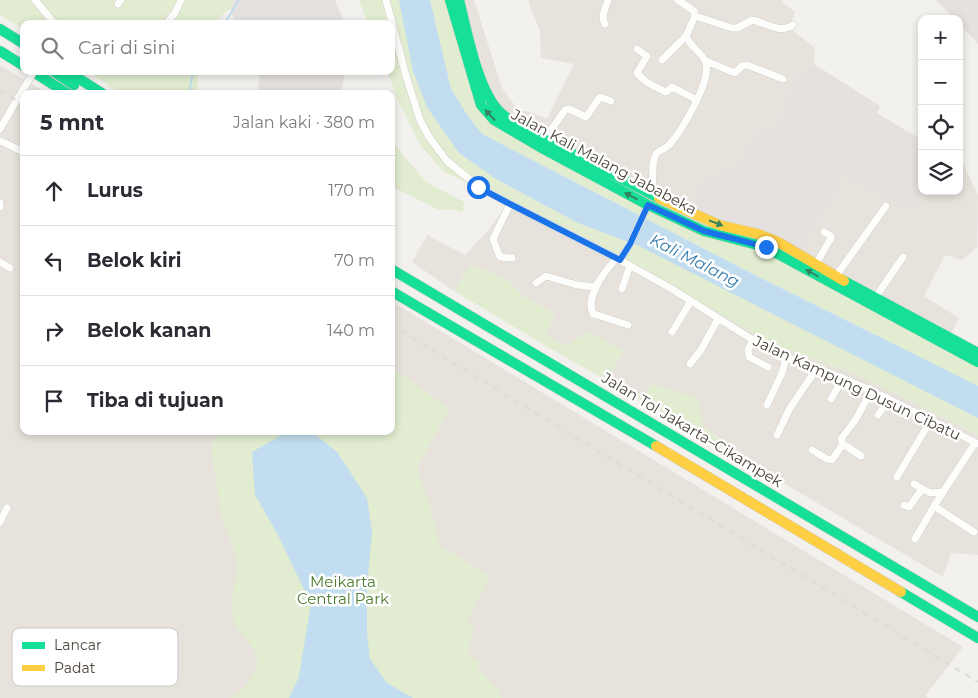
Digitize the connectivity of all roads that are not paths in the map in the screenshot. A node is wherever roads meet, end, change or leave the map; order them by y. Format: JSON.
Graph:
{"nodes":[{"id":1,"x":35,"y":0,"type":"edge"},
{"id":2,"x":181,"y":0,"type":"edge"},
{"id":3,"x":386,"y":0,"type":"edge"},
{"id":4,"x":450,"y":0,"type":"edge"},
{"id":5,"x":459,"y":0,"type":"edge"},
{"id":6,"x":608,"y":0,"type":"edge"},
{"id":7,"x":678,"y":0,"type":"edge"},
{"id":8,"x":695,"y":16,"type":"junction"},
{"id":9,"x":52,"y":20,"type":"edge"},
{"id":10,"x":169,"y":20,"type":"edge"},
{"id":11,"x":391,"y":20,"type":"edge"},
{"id":12,"x":605,"y":24,"type":"dead end"},
{"id":13,"x":792,"y":24,"type":"dead end"},
{"id":14,"x":0,"y":29,"type":"edge"},
{"id":15,"x":395,"y":34,"type":"edge"},
{"id":16,"x":686,"y":36,"type":"junction"},
{"id":17,"x":0,"y":38,"type":"edge"},
{"id":18,"x":20,"y":42,"type":"edge"},
{"id":19,"x":637,"y":49,"type":"dead end"},
{"id":20,"x":0,"y":50,"type":"edge"},
{"id":21,"x":20,"y":50,"type":"edge"},
{"id":22,"x":662,"y":60,"type":"dead end"},
{"id":23,"x":706,"y":61,"type":"junction"},
{"id":24,"x":20,"y":62,"type":"edge"},
{"id":25,"x":32,"y":75,"type":"edge"},
{"id":26,"x":40,"y":75,"type":"edge"},
{"id":27,"x":59,"y":75,"type":"edge"},
{"id":28,"x":73,"y":75,"type":"edge"},
{"id":29,"x":783,"y":79,"type":"dead end"},
{"id":30,"x":23,"y":90,"type":"edge"},
{"id":31,"x":63,"y":90,"type":"edge"},
{"id":32,"x":82,"y":90,"type":"edge"},
{"id":33,"x":97,"y":90,"type":"edge"},
{"id":34,"x":20,"y":95,"type":"edge"},
{"id":35,"x":697,"y":100,"type":"junction"},
{"id":36,"x":611,"y":101,"type":"dead end"},
{"id":37,"x":0,"y":129,"type":"edge"},
{"id":38,"x":0,"y":142,"type":"edge"},
{"id":39,"x":542,"y":143,"type":"junction"},
{"id":40,"x":20,"y":150,"type":"edge"},
{"id":41,"x":651,"y":200,"type":"junction"},
{"id":42,"x":510,"y":204,"type":"junction"},
{"id":43,"x":886,"y":206,"type":"dead end"},
{"id":44,"x":824,"y":232,"type":"dead end"},
{"id":45,"x":792,"y":249,"type":"junction"},
{"id":46,"x":903,"y":257,"type":"dead end"},
{"id":47,"x":512,"y":258,"type":"dead end"},
{"id":48,"x":786,"y":258,"type":"junction"},
{"id":49,"x":618,"y":259,"type":"junction"},
{"id":50,"x":0,"y":262,"type":"edge"},
{"id":51,"x":816,"y":264,"type":"junction"},
{"id":52,"x":630,"y":265,"type":"junction"},
{"id":53,"x":10,"y":268,"type":"dead end"},
{"id":54,"x":395,"y":271,"type":"edge"},
{"id":55,"x":836,"y":276,"type":"junction"},
{"id":56,"x":395,"y":281,"type":"edge"},
{"id":57,"x":536,"y":284,"type":"dead end"},
{"id":58,"x":595,"y":287,"type":"junction"},
{"id":59,"x":622,"y":289,"type":"dead end"},
{"id":60,"x":395,"y":292,"type":"edge"},
{"id":61,"x":395,"y":292,"type":"edge"},
{"id":62,"x":875,"y":298,"type":"junction"},
{"id":63,"x":691,"y":301,"type":"junction"},
{"id":64,"x":718,"y":319,"type":"junction"},
{"id":65,"x":628,"y":325,"type":"dead end"},
{"id":66,"x":672,"y":332,"type":"dead end"},
{"id":67,"x":753,"y":340,"type":"junction"},
{"id":68,"x":978,"y":353,"type":"edge"},
{"id":69,"x":786,"y":358,"type":"junction"},
{"id":70,"x":978,"y":362,"type":"edge"},
{"id":71,"x":690,"y":364,"type":"dead end"},
{"id":72,"x":768,"y":367,"type":"dead end"},
{"id":73,"x":817,"y":368,"type":"junction"},
{"id":74,"x":843,"y":378,"type":"junction"},
{"id":75,"x":871,"y":391,"type":"junction"},
{"id":76,"x":831,"y":399,"type":"dead end"},
{"id":77,"x":889,"y":399,"type":"junction"},
{"id":78,"x":767,"y":405,"type":"dead end"},
{"id":79,"x":878,"y":415,"type":"dead end"},
{"id":80,"x":931,"y":420,"type":"junction"},
{"id":81,"x":777,"y":436,"type":"dead end"},
{"id":82,"x":976,"y":443,"type":"edge"},
{"id":83,"x":843,"y":444,"type":"junction"},
{"id":84,"x":812,"y":450,"type":"dead end"},
{"id":85,"x":861,"y":456,"type":"dead end"},
{"id":86,"x":897,"y":477,"type":"dead end"},
{"id":87,"x":914,"y":484,"type":"dead end"},
{"id":88,"x":922,"y":488,"type":"junction"},
{"id":89,"x":943,"y":492,"type":"junction"},
{"id":90,"x":904,"y":505,"type":"dead end"},
{"id":91,"x":934,"y":506,"type":"junction"},
{"id":92,"x":7,"y":508,"type":"dead end"},
{"id":93,"x":0,"y":522,"type":"edge"},
{"id":94,"x":974,"y":532,"type":"dead end"},
{"id":95,"x":915,"y":540,"type":"dead end"},
{"id":96,"x":978,"y":617,"type":"edge"},
{"id":97,"x":978,"y":625,"type":"edge"},
{"id":98,"x":978,"y":634,"type":"edge"},
{"id":99,"x":978,"y":638,"type":"edge"}],
"edges":[{"from":1,"to":9,"type":"street"},
{"from":2,"to":10,"type":"street"},
{"from":3,"to":11,"type":"street","name":"Jalan Kampung Dusun Cibatu"},
{"from":39,"to":4,"type":"main road","name":"Jalan Kali Malang Jababeka","one_way":true},
{"from":5,"to":39,"type":"main road","name":"Jalan Kali Malang Jababeka"},
{"from":6,"to":12,"type":"street"},
{"from":7,"to":8,"type":"street"},
{"from":8,"to":13,"type":"street"},
{"from":8,"to":16,"type":"street"},
{"from":14,"to":18,"type":"main road"},
{"from":15,"to":42,"type":"street","name":"Jalan Kampung Dusun Cibatu"},
{"from":16,"to":22,"type":"street"},
{"from":16,"to":23,"type":"street"},
{"from":17,"to":21,"type":"main road"},
{"from":19,"to":35,"type":"street"},
{"from":20,"to":24,"type":"main road"},
{"from":23,"to":29,"type":"street"},
{"from":23,"to":35,"type":"street"},
{"from":25,"to":30,"type":"street","bridge":true},
{"from":26,"to":31,"type":"main road"},
{"from":27,"to":32,"type":"main road"},
{"from":28,"to":33,"type":"main road"},
{"from":34,"to":37,"type":"street","bridge":true},
{"from":35,"to":41,"type":"street"},
{"from":36,"to":39,"type":"street"},
{"from":38,"to":40,"type":"street"},
{"from":39,"to":41,"type":"main road","name":"Jalan Kali Malang Jababeka"},
{"from":41,"to":45,"type":"main road","name":"Jalan Kali Malang Jababeka","one_way":true},
{"from":41,"to":48,"type":"main road","name":"Jalan Kali Malang Jababeka"},
{"from":41,"to":49,"type":"street"},
{"from":42,"to":47,"type":"street"},
{"from":42,"to":49,"type":"street","name":"Jalan Kampung Dusun Cibatu"},
{"from":43,"to":55,"type":"street"},
{"from":44,"to":51,"type":"street"},
{"from":45,"to":48,"type":"main road"},
{"from":45,"to":51,"type":"main road","name":"Jalan Kali Malang Jababeka"},
{"from":46,"to":62,"type":"street"},
{"from":70,"to":48,"type":"main road","name":"Jalan Kali Malang Jababeka","one_way":true},
{"from":49,"to":52,"type":"street","name":"Jalan Kampung Dusun Cibatu"},
{"from":49,"to":58,"type":"street"},
{"from":50,"to":53,"type":"street"},
{"from":51,"to":55,"type":"main road","name":"Jalan Kali Malang Jababeka"},
{"from":52,"to":59,"type":"street"},
{"from":52,"to":63,"type":"street","name":"Jalan Kampung Dusun Cibatu"},
{"from":54,"to":96,"type":"main road","name":"Jalan Tol Jakarta–Cikampek"},
{"from":55,"to":62,"type":"main road","name":"Jalan Kali Malang Jababeka"},
{"from":56,"to":97,"type":"main road"},
{"from":57,"to":58,"type":"street"},
{"from":58,"to":65,"type":"street"},
{"from":60,"to":98,"type":"main road"},
{"from":61,"to":99,"type":"main road"},
{"from":62,"to":68,"type":"main road","name":"Jalan Kali Malang Jababeka"},
{"from":63,"to":64,"type":"street","name":"Jalan Kampung Dusun Cibatu"},
{"from":63,"to":66,"type":"street"},
{"from":64,"to":67,"type":"street","name":"Jalan Kampung Dusun Cibatu"},
{"from":64,"to":71,"type":"street"},
{"from":67,"to":69,"type":"street","name":"Jalan Kampung Dusun Cibatu"},
{"from":67,"to":72,"type":"street"},
{"from":69,"to":73,"type":"street","name":"Jalan Kampung Dusun Cibatu"},
{"from":69,"to":78,"type":"street"},
{"from":73,"to":74,"type":"street","name":"Jalan Kampung Dusun Cibatu"},
{"from":73,"to":81,"type":"street"},
{"from":74,"to":75,"type":"street","name":"Jalan Kampung Dusun Cibatu"},
{"from":74,"to":76,"type":"street"},
{"from":75,"to":77,"type":"street","name":"Jalan Kampung Dusun Cibatu"},
{"from":75,"to":83,"type":"street"},
{"from":77,"to":79,"type":"street"},
{"from":77,"to":80,"type":"street","name":"Jalan Kampung Dusun Cibatu"},
{"from":80,"to":82,"type":"street","name":"Jalan Kampung Dusun Cibatu"},
{"from":80,"to":86,"type":"street"},
{"from":82,"to":89,"type":"street"},
{"from":83,"to":84,"type":"street"},
{"from":83,"to":85,"type":"street"},
{"from":87,"to":88,"type":"street"},
{"from":88,"to":89,"type":"street"},
{"from":88,"to":90,"type":"street"},
{"from":89,"to":91,"type":"street"},
{"from":91,"to":94,"type":"street"},
{"from":91,"to":95,"type":"street"},
{"from":92,"to":93,"type":"street"}]}
